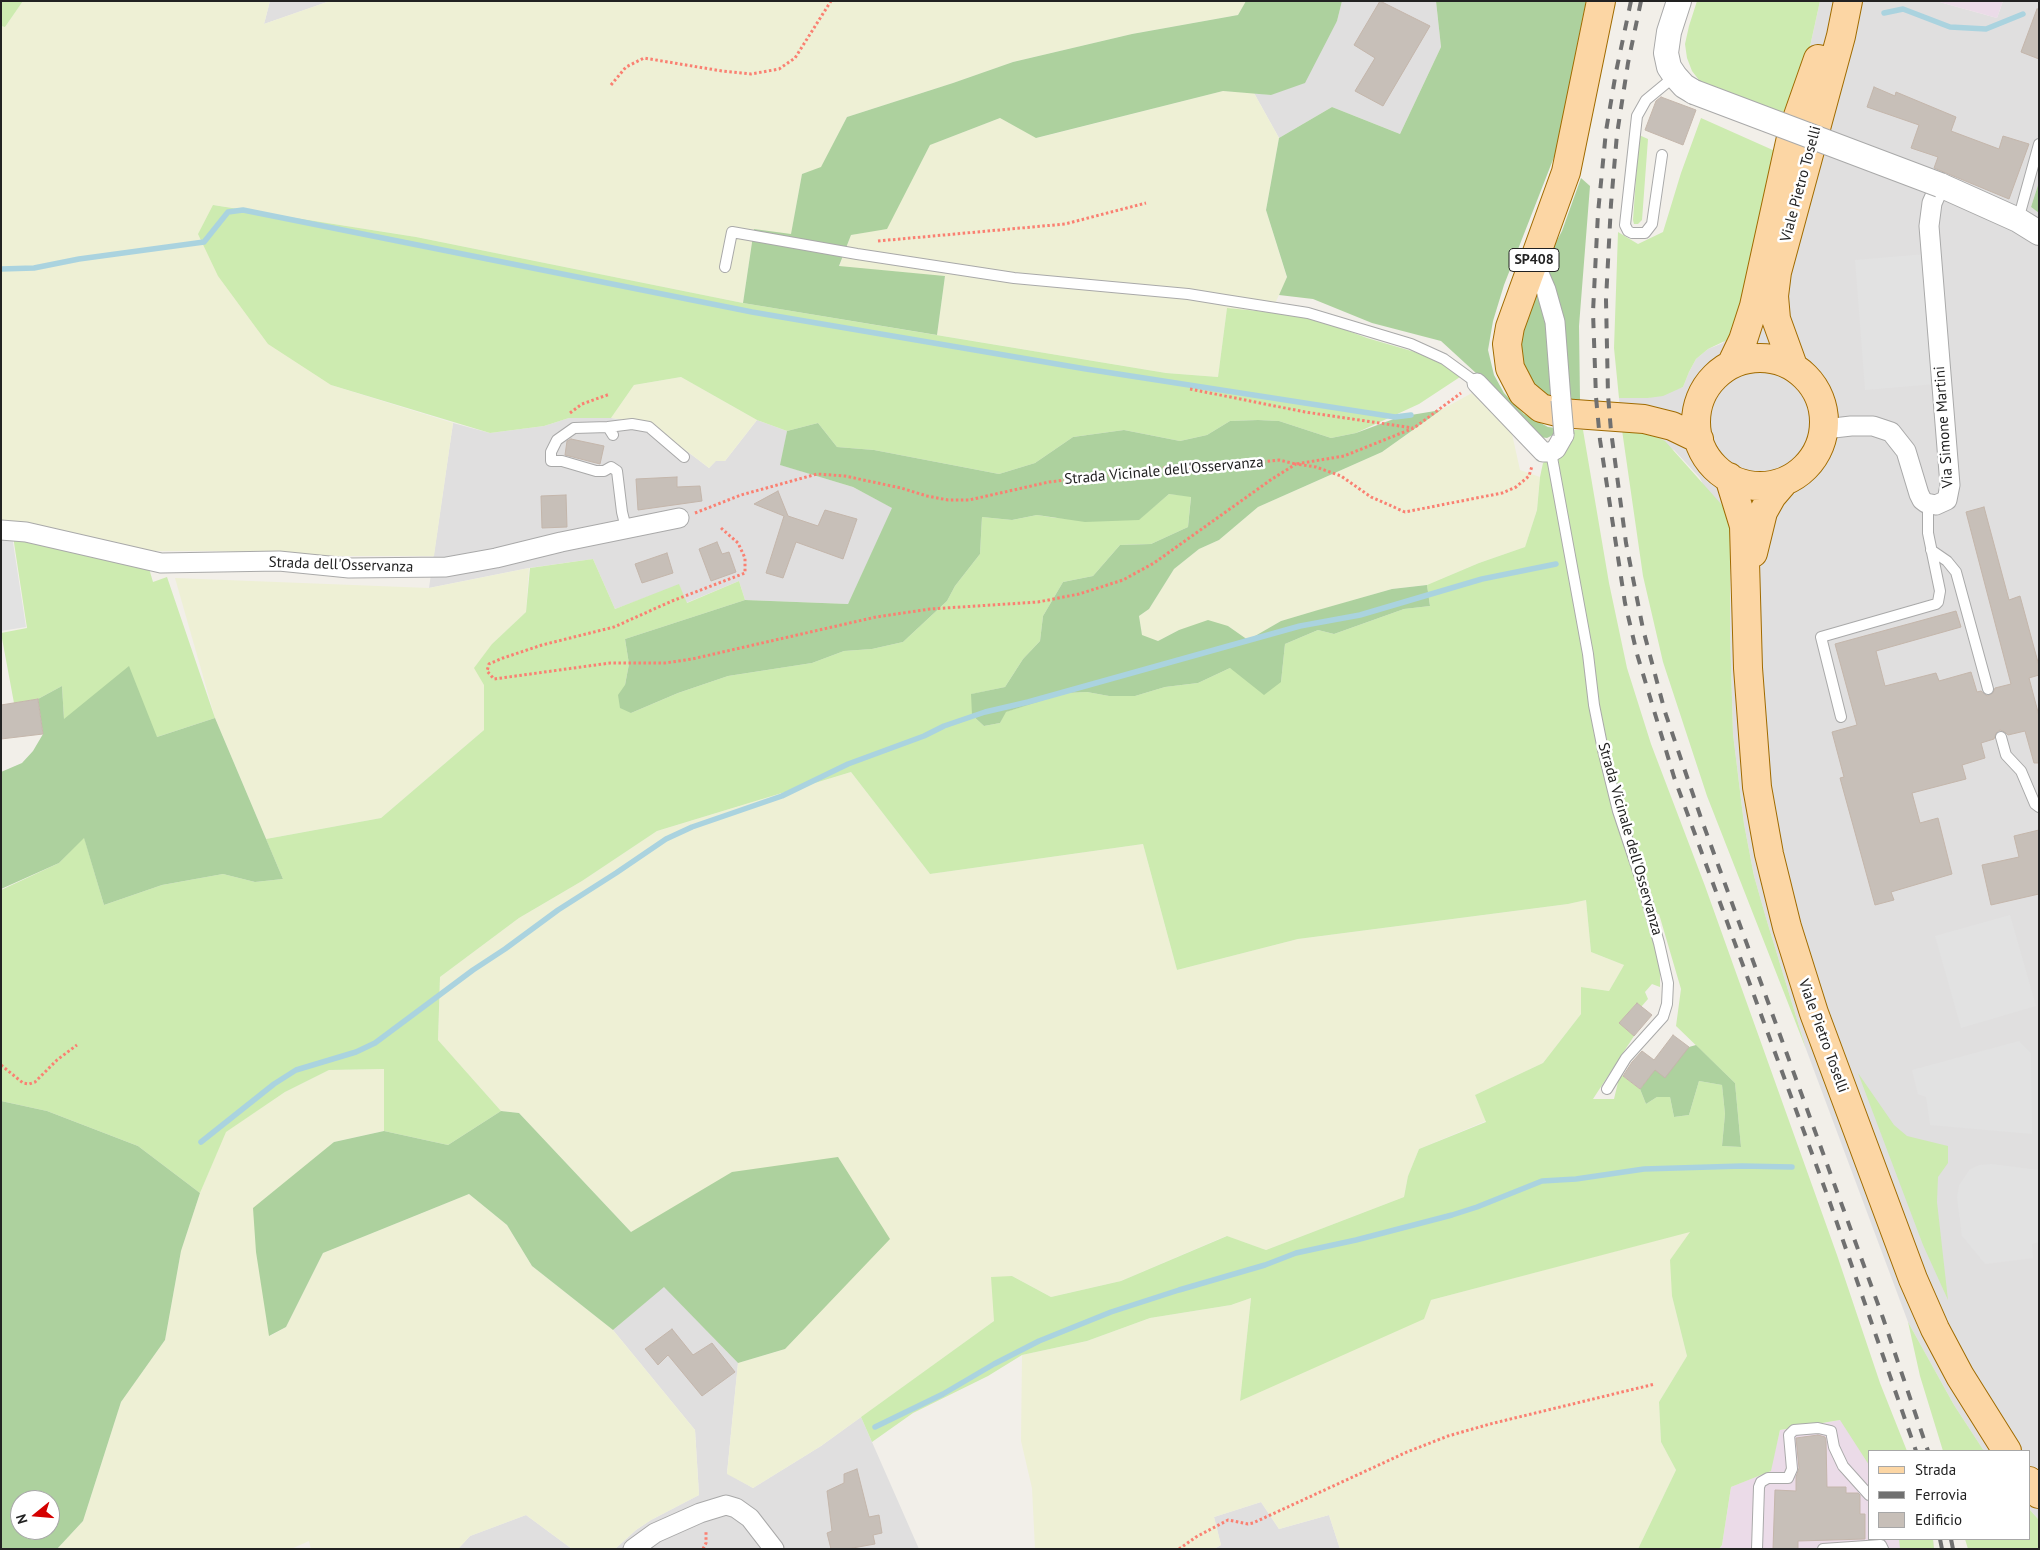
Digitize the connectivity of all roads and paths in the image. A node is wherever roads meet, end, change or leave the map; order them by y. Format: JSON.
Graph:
{"nodes":[{"id":1,"x":831,"y":1,"type":"edge"},
{"id":2,"x":1601,"y":1,"type":"edge"},
{"id":3,"x":1679,"y":1,"type":"edge"},
{"id":4,"x":1832,"y":1,"type":"edge"},
{"id":5,"x":1848,"y":1,"type":"edge"},
{"id":6,"x":1675,"y":76,"type":"junction"},
{"id":7,"x":611,"y":85,"type":"dead end"},
{"id":8,"x":2039,"y":144,"type":"edge"},
{"id":9,"x":1662,"y":155,"type":"dead end"},
{"id":10,"x":1940,"y":185,"type":"junction"},
{"id":11,"x":1146,"y":203,"type":"dead end"},
{"id":12,"x":2018,"y":220,"type":"junction"},
{"id":13,"x":2039,"y":232,"type":"edge"},
{"id":14,"x":858,"y":254,"type":"junction"},
{"id":15,"x":1534,"y":262,"type":"junction"},
{"id":16,"x":725,"y":267,"type":"dead end"},
{"id":17,"x":1732,"y":363,"type":"junction"},
{"id":18,"x":1793,"y":366,"type":"junction"},
{"id":19,"x":1476,"y":383,"type":"junction"},
{"id":20,"x":1190,"y":389,"type":"dead end"},
{"id":21,"x":610,"y":394,"type":"dead end"},
{"id":22,"x":1700,"y":398,"type":"junction"},
{"id":23,"x":1644,"y":418,"type":"junction"},
{"id":24,"x":1414,"y":428,"type":"junction"},
{"id":25,"x":1825,"y":429,"type":"junction"},
{"id":26,"x":567,"y":431,"type":"junction"},
{"id":27,"x":1699,"y":438,"type":"junction"},
{"id":28,"x":1544,"y":450,"type":"junction"},
{"id":29,"x":684,"y":456,"type":"dead end"},
{"id":30,"x":1296,"y":464,"type":"junction"},
{"id":31,"x":1729,"y":477,"type":"junction"},
{"id":32,"x":1784,"y":482,"type":"junction"},
{"id":33,"x":1928,"y":504,"type":"junction"},
{"id":34,"x":679,"y":518,"type":"joint"},
{"id":35,"x":626,"y":528,"type":"junction"},
{"id":36,"x":721,"y":528,"type":"dead end"},
{"id":37,"x":1,"y":530,"type":"edge"},
{"id":38,"x":1931,"y":550,"type":"junction"},
{"id":39,"x":1746,"y":589,"type":"junction"},
{"id":40,"x":1988,"y":689,"type":"dead end"},
{"id":41,"x":1841,"y":716,"type":"dead end"},
{"id":42,"x":2000,"y":737,"type":"dead end"},
{"id":43,"x":2039,"y":807,"type":"edge"},
{"id":44,"x":77,"y":1045,"type":"dead end"},
{"id":45,"x":1,"y":1065,"type":"edge"},
{"id":46,"x":1607,"y":1089,"type":"dead end"},
{"id":47,"x":1655,"y":1384,"type":"dead end"},
{"id":48,"x":2006,"y":1450,"type":"edge"},
{"id":49,"x":2030,"y":1482,"type":"edge"},
{"id":50,"x":1868,"y":1494,"type":"edge"},
{"id":51,"x":2039,"y":1494,"type":"edge"},
{"id":52,"x":1882,"y":1544,"type":"edge"},
{"id":53,"x":633,"y":1549,"type":"edge"},
{"id":54,"x":774,"y":1549,"type":"edge"},
{"id":55,"x":1179,"y":1549,"type":"edge"},
{"id":56,"x":1757,"y":1549,"type":"edge"},
{"id":57,"x":1823,"y":1549,"type":"edge"}],
"edges":[{"from":1,"to":7,"type":"path"},
{"from":2,"to":15,"type":"main road","number":"SP408"},
{"from":3,"to":6,"type":"street"},
{"from":4,"to":17,"type":"main road","name":"Viale Pietro Toselli"},
{"from":5,"to":18,"type":"main road","name":"Viale Pietro Toselli"},
{"from":6,"to":9,"type":"lane"},
{"from":6,"to":10,"type":"street","bridge":true},
{"from":8,"to":12,"type":"lane"},
{"from":10,"to":12,"type":"street"},
{"from":10,"to":33,"type":"street","name":"Via Simone Martini"},
{"from":11,"to":14,"type":"path"},
{"from":12,"to":13,"type":"street"},
{"from":14,"to":16,"type":"lane"},
{"from":14,"to":19,"type":"lane"},
{"from":15,"to":23,"type":"main road","number":"SP408"},
{"from":15,"to":28,"type":"street","bridge":true},
{"from":17,"to":18,"type":"main road","name":"Viale Pietro Toselli"},
{"from":17,"to":22,"type":"main road","name":"Viale Pietro Toselli"},
{"from":18,"to":25,"type":"main road","name":"Viale Pietro Toselli"},
{"from":19,"to":24,"type":"path","name":"Strada Vicinale dell'Osservanza"},
{"from":19,"to":28,"type":"street"},
{"from":20,"to":24,"type":"path"},
{"from":21,"to":26,"type":"path"},
{"from":22,"to":23,"type":"main road"},
{"from":22,"to":27,"type":"main road","name":"Viale Pietro Toselli"},
{"from":23,"to":27,"type":"main road"},
{"from":24,"to":30,"type":"path","name":"Strada Vicinale dell'Osservanza"},
{"from":25,"to":32,"type":"main road","name":"Viale Pietro Toselli"},
{"from":25,"to":33,"type":"street","name":"Via Simone Martini"},
{"from":26,"to":29,"type":"lane"},
{"from":26,"to":35,"type":"lane"},
{"from":27,"to":31,"type":"main road","name":"Viale Pietro Toselli"},
{"from":28,"to":30,"type":"path"},
{"from":28,"to":46,"type":"lane","name":"Strada Vicinale dell'Osservanza"},
{"from":30,"to":34,"type":"path","name":"Strada Vicinale dell'Osservanza"},
{"from":30,"to":36,"type":"path"},
{"from":31,"to":32,"type":"main road","name":"Viale Pietro Toselli"},
{"from":31,"to":39,"type":"main road","name":"Viale Pietro Toselli"},
{"from":32,"to":39,"type":"main road","name":"Viale Pietro Toselli"},
{"from":33,"to":38,"type":"lane"},
{"from":34,"to":35,"type":"street","name":"Strada dell'Osservanza"},
{"from":35,"to":37,"type":"street","name":"Strada dell'Osservanza"},
{"from":38,"to":40,"type":"lane"},
{"from":38,"to":41,"type":"lane"},
{"from":39,"to":48,"type":"main road","name":"Viale Pietro Toselli"},
{"from":42,"to":43,"type":"lane"},
{"from":44,"to":45,"type":"path"},
{"from":47,"to":55,"type":"path"},
{"from":49,"to":51,"type":"main road"},
{"from":50,"to":56,"type":"lane"},
{"from":52,"to":57,"type":"lane"},
{"from":53,"to":54,"type":"street"}]}
